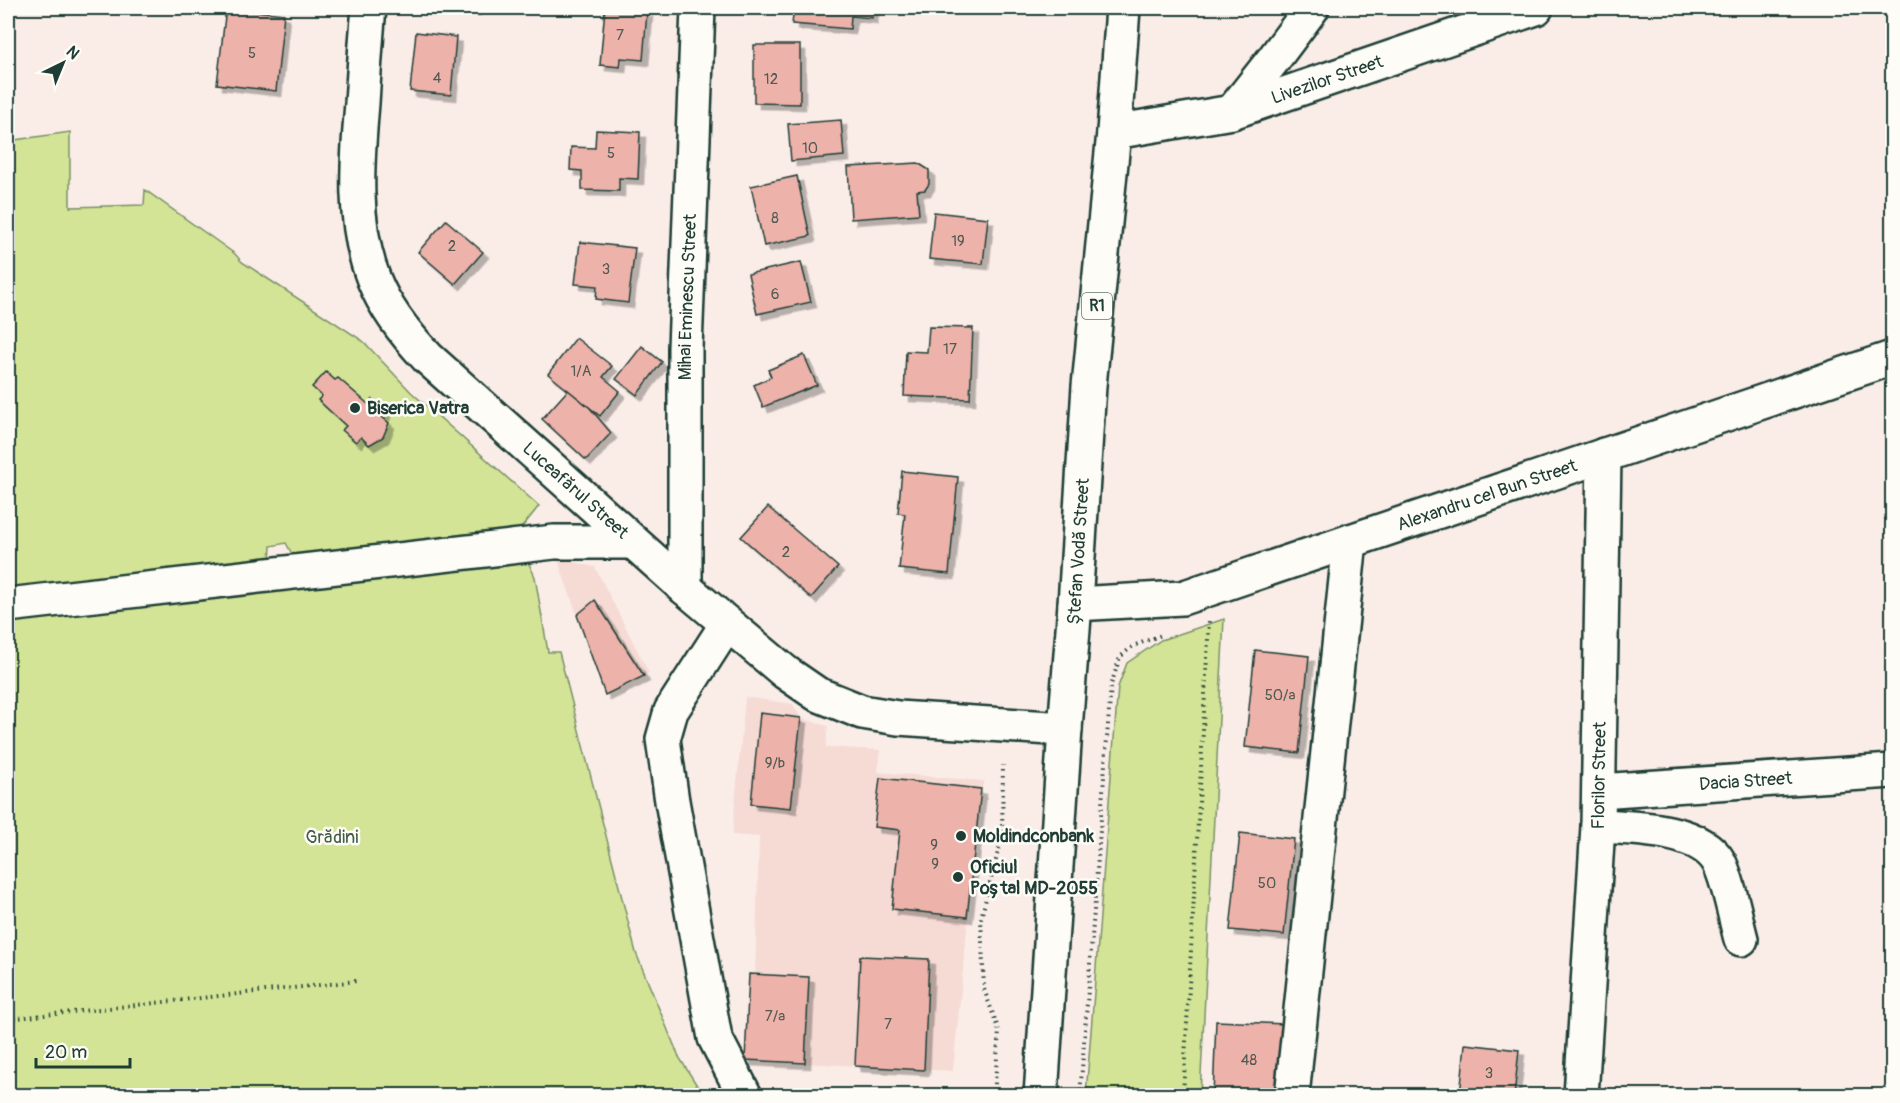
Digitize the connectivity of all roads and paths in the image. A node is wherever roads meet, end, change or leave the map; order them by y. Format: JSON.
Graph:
{"nodes":[{"id":1,"x":369,"y":8,"type":"edge"},
{"id":2,"x":698,"y":8,"type":"edge"},
{"id":3,"x":1123,"y":8,"type":"edge"},
{"id":4,"x":1312,"y":8,"type":"edge"},
{"id":5,"x":1536,"y":8,"type":"edge"},
{"id":6,"x":1232,"y":112,"type":"junction"},
{"id":7,"x":1114,"y":132,"type":"junction"},
{"id":8,"x":1893,"y":358,"type":"edge"},
{"id":9,"x":1604,"y":455,"type":"junction"},
{"id":10,"x":1350,"y":541,"type":"junction"},
{"id":11,"x":633,"y":542,"type":"junction"},
{"id":12,"x":685,"y":588,"type":"junction"},
{"id":13,"x":1075,"y":604,"type":"junction"},
{"id":14,"x":8,"y":605,"type":"edge"},
{"id":15,"x":1198,"y":621,"type":"dead end"},
{"id":16,"x":728,"y":624,"type":"junction"},
{"id":17,"x":1165,"y":633,"type":"dead end"},
{"id":18,"x":1065,"y":729,"type":"junction"},
{"id":19,"x":1003,"y":765,"type":"dead end"},
{"id":20,"x":1893,"y":771,"type":"edge"},
{"id":21,"x":1599,"y":791,"type":"junction"},
{"id":22,"x":1598,"y":826,"type":"junction"},
{"id":23,"x":1741,"y":939,"type":"dead end"},
{"id":24,"x":357,"y":981,"type":"dead end"},
{"id":25,"x":8,"y":1019,"type":"edge"},
{"id":26,"x":746,"y":1095,"type":"edge"},
{"id":27,"x":994,"y":1095,"type":"edge"},
{"id":28,"x":1041,"y":1095,"type":"edge"},
{"id":29,"x":1080,"y":1095,"type":"edge"},
{"id":30,"x":1183,"y":1095,"type":"edge"},
{"id":31,"x":1292,"y":1095,"type":"edge"},
{"id":32,"x":1581,"y":1095,"type":"edge"}],
"edges":[{"from":1,"to":11,"type":"main road","name":"Luceafărul Street"},
{"from":2,"to":12,"type":"main road","name":"Mihai Eminescu Street"},
{"from":3,"to":7,"type":"main road","name":"Ștefan Vodă Street","number":"R1"},
{"from":4,"to":6,"type":"main road"},
{"from":5,"to":6,"type":"main road","name":"Livezilor Street"},
{"from":6,"to":7,"type":"main road","name":"Livezilor Street"},
{"from":7,"to":13,"type":"main road","name":"Ștefan Vodă Street","number":"R1"},
{"from":8,"to":9,"type":"main road","name":"Alexandru cel Bun Street"},
{"from":9,"to":10,"type":"main road","name":"Alexandru cel Bun Street"},
{"from":9,"to":21,"type":"main road","name":"Florilor Street"},
{"from":10,"to":13,"type":"main road","name":"Alexandru cel Bun Street"},
{"from":10,"to":31,"type":"main road"},
{"from":11,"to":12,"type":"main road","name":"Luceafărul Street"},
{"from":11,"to":14,"type":"main road"},
{"from":12,"to":16,"type":"main road","name":"Luceafărul Street"},
{"from":13,"to":18,"type":"main road","name":"Ștefan Vodă Street","number":"R1"},
{"from":15,"to":30,"type":"path"},
{"from":16,"to":18,"type":"main road","name":"Luceafărul Street"},
{"from":16,"to":26,"type":"main road"},
{"from":17,"to":29,"type":"path"},
{"from":18,"to":28,"type":"main road","name":"Ștefan Vodă Street","number":"R1"},
{"from":19,"to":27,"type":"path"},
{"from":20,"to":21,"type":"main road","name":"Dacia Street"},
{"from":21,"to":22,"type":"main road","name":"Florilor Street"},
{"from":22,"to":23,"type":"main road"},
{"from":22,"to":32,"type":"main road","name":"Florilor Street"},
{"from":24,"to":25,"type":"path"}]}
